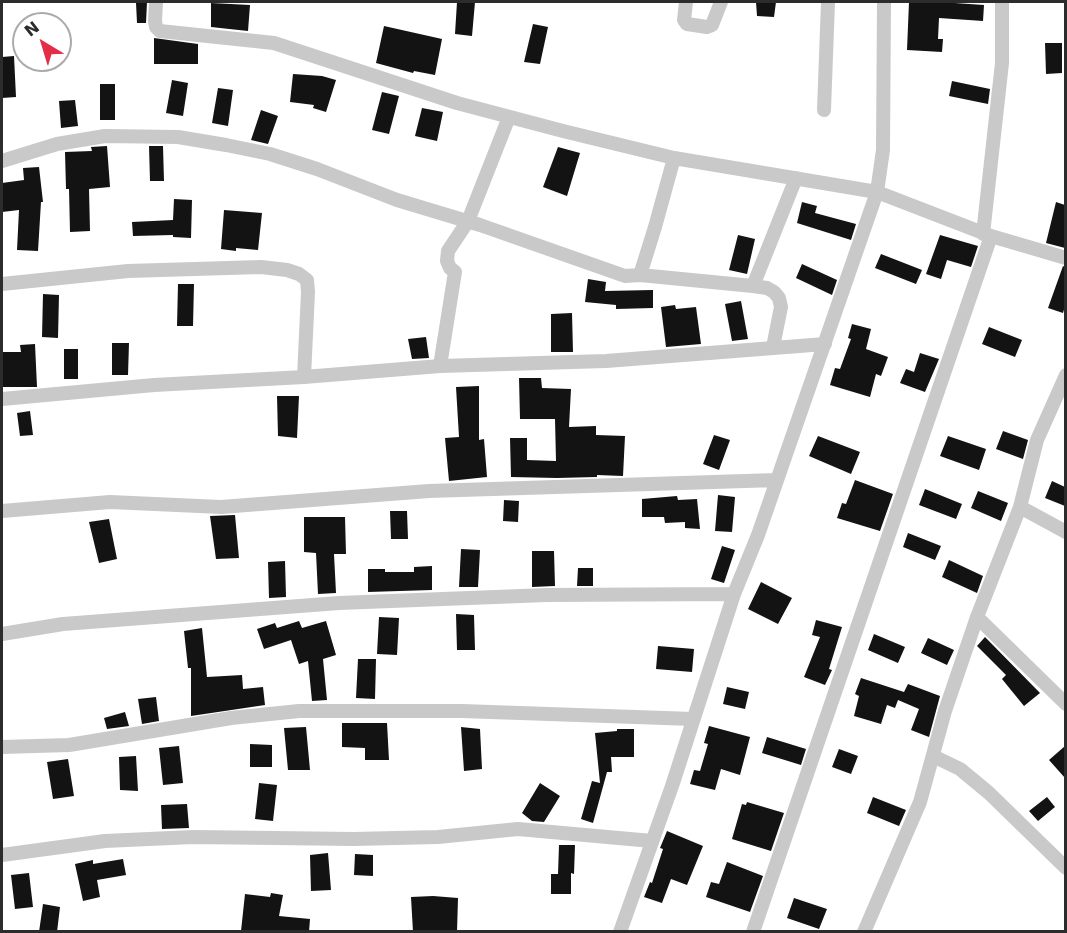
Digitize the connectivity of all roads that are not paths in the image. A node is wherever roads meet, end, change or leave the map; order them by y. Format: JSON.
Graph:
{"nodes":[{"id":1,"x":156,"y":2,"type":"edge"},
{"id":2,"x":686,"y":2,"type":"edge"},
{"id":3,"x":721,"y":2,"type":"edge"},
{"id":4,"x":828,"y":2,"type":"edge"},
{"id":5,"x":884,"y":2,"type":"edge"},
{"id":6,"x":1002,"y":2,"type":"edge"},
{"id":7,"x":824,"y":110,"type":"dead end"},
{"id":8,"x":509,"y":117,"type":"junction"},
{"id":9,"x":674,"y":158,"type":"junction"},
{"id":10,"x":2,"y":161,"type":"edge"},
{"id":11,"x":796,"y":178,"type":"junction"},
{"id":12,"x":877,"y":192,"type":"junction"},
{"id":13,"x":468,"y":221,"type":"junction"},
{"id":14,"x":987,"y":235,"type":"junction"},
{"id":15,"x":1065,"y":258,"type":"edge"},
{"id":16,"x":640,"y":275,"type":"junction"},
{"id":17,"x":2,"y":284,"type":"edge"},
{"id":18,"x":753,"y":286,"type":"junction"},
{"id":19,"x":825,"y":344,"type":"junction"},
{"id":20,"x":773,"y":347,"type":"junction"},
{"id":21,"x":440,"y":366,"type":"junction"},
{"id":22,"x":1065,"y":375,"type":"edge"},
{"id":23,"x":304,"y":377,"type":"junction"},
{"id":24,"x":2,"y":399,"type":"edge"},
{"id":25,"x":777,"y":480,"type":"junction"},
{"id":26,"x":1020,"y":507,"type":"junction"},
{"id":27,"x":2,"y":511,"type":"edge"},
{"id":28,"x":1065,"y":532,"type":"edge"},
{"id":29,"x":734,"y":594,"type":"junction"},
{"id":30,"x":977,"y":617,"type":"junction"},
{"id":31,"x":2,"y":634,"type":"edge"},
{"id":32,"x":1065,"y":704,"type":"edge"},
{"id":33,"x":693,"y":719,"type":"junction"},
{"id":34,"x":2,"y":747,"type":"edge"},
{"id":35,"x":933,"y":756,"type":"junction"},
{"id":36,"x":652,"y":841,"type":"junction"},
{"id":37,"x":2,"y":855,"type":"edge"},
{"id":38,"x":1065,"y":868,"type":"edge"},
{"id":39,"x":620,"y":932,"type":"edge"},
{"id":40,"x":753,"y":932,"type":"edge"},
{"id":41,"x":864,"y":932,"type":"edge"}],
"edges":[{"from":1,"to":8,"type":"street"},
{"from":2,"to":3,"type":"street"},
{"from":4,"to":7,"type":"street"},
{"from":5,"to":12,"type":"street"},
{"from":6,"to":14,"type":"street"},
{"from":8,"to":9,"type":"street"},
{"from":8,"to":13,"type":"street"},
{"from":9,"to":11,"type":"street"},
{"from":9,"to":16,"type":"street"},
{"from":10,"to":13,"type":"street"},
{"from":11,"to":12,"type":"street"},
{"from":11,"to":18,"type":"street"},
{"from":12,"to":14,"type":"street"},
{"from":12,"to":19,"type":"street"},
{"from":13,"to":16,"type":"street"},
{"from":13,"to":21,"type":"street"},
{"from":14,"to":15,"type":"street"},
{"from":14,"to":40,"type":"street"},
{"from":16,"to":18,"type":"street"},
{"from":17,"to":23,"type":"street"},
{"from":18,"to":20,"type":"street"},
{"from":19,"to":20,"type":"street"},
{"from":19,"to":25,"type":"street"},
{"from":20,"to":21,"type":"street"},
{"from":21,"to":23,"type":"street"},
{"from":22,"to":26,"type":"street"},
{"from":23,"to":24,"type":"street"},
{"from":25,"to":27,"type":"street"},
{"from":25,"to":29,"type":"street"},
{"from":26,"to":28,"type":"street"},
{"from":26,"to":30,"type":"street"},
{"from":29,"to":31,"type":"street"},
{"from":29,"to":33,"type":"street"},
{"from":30,"to":32,"type":"street"},
{"from":30,"to":35,"type":"street"},
{"from":33,"to":34,"type":"street"},
{"from":33,"to":36,"type":"street"},
{"from":35,"to":38,"type":"street"},
{"from":35,"to":41,"type":"street"},
{"from":36,"to":37,"type":"street"},
{"from":36,"to":39,"type":"street"}]}
